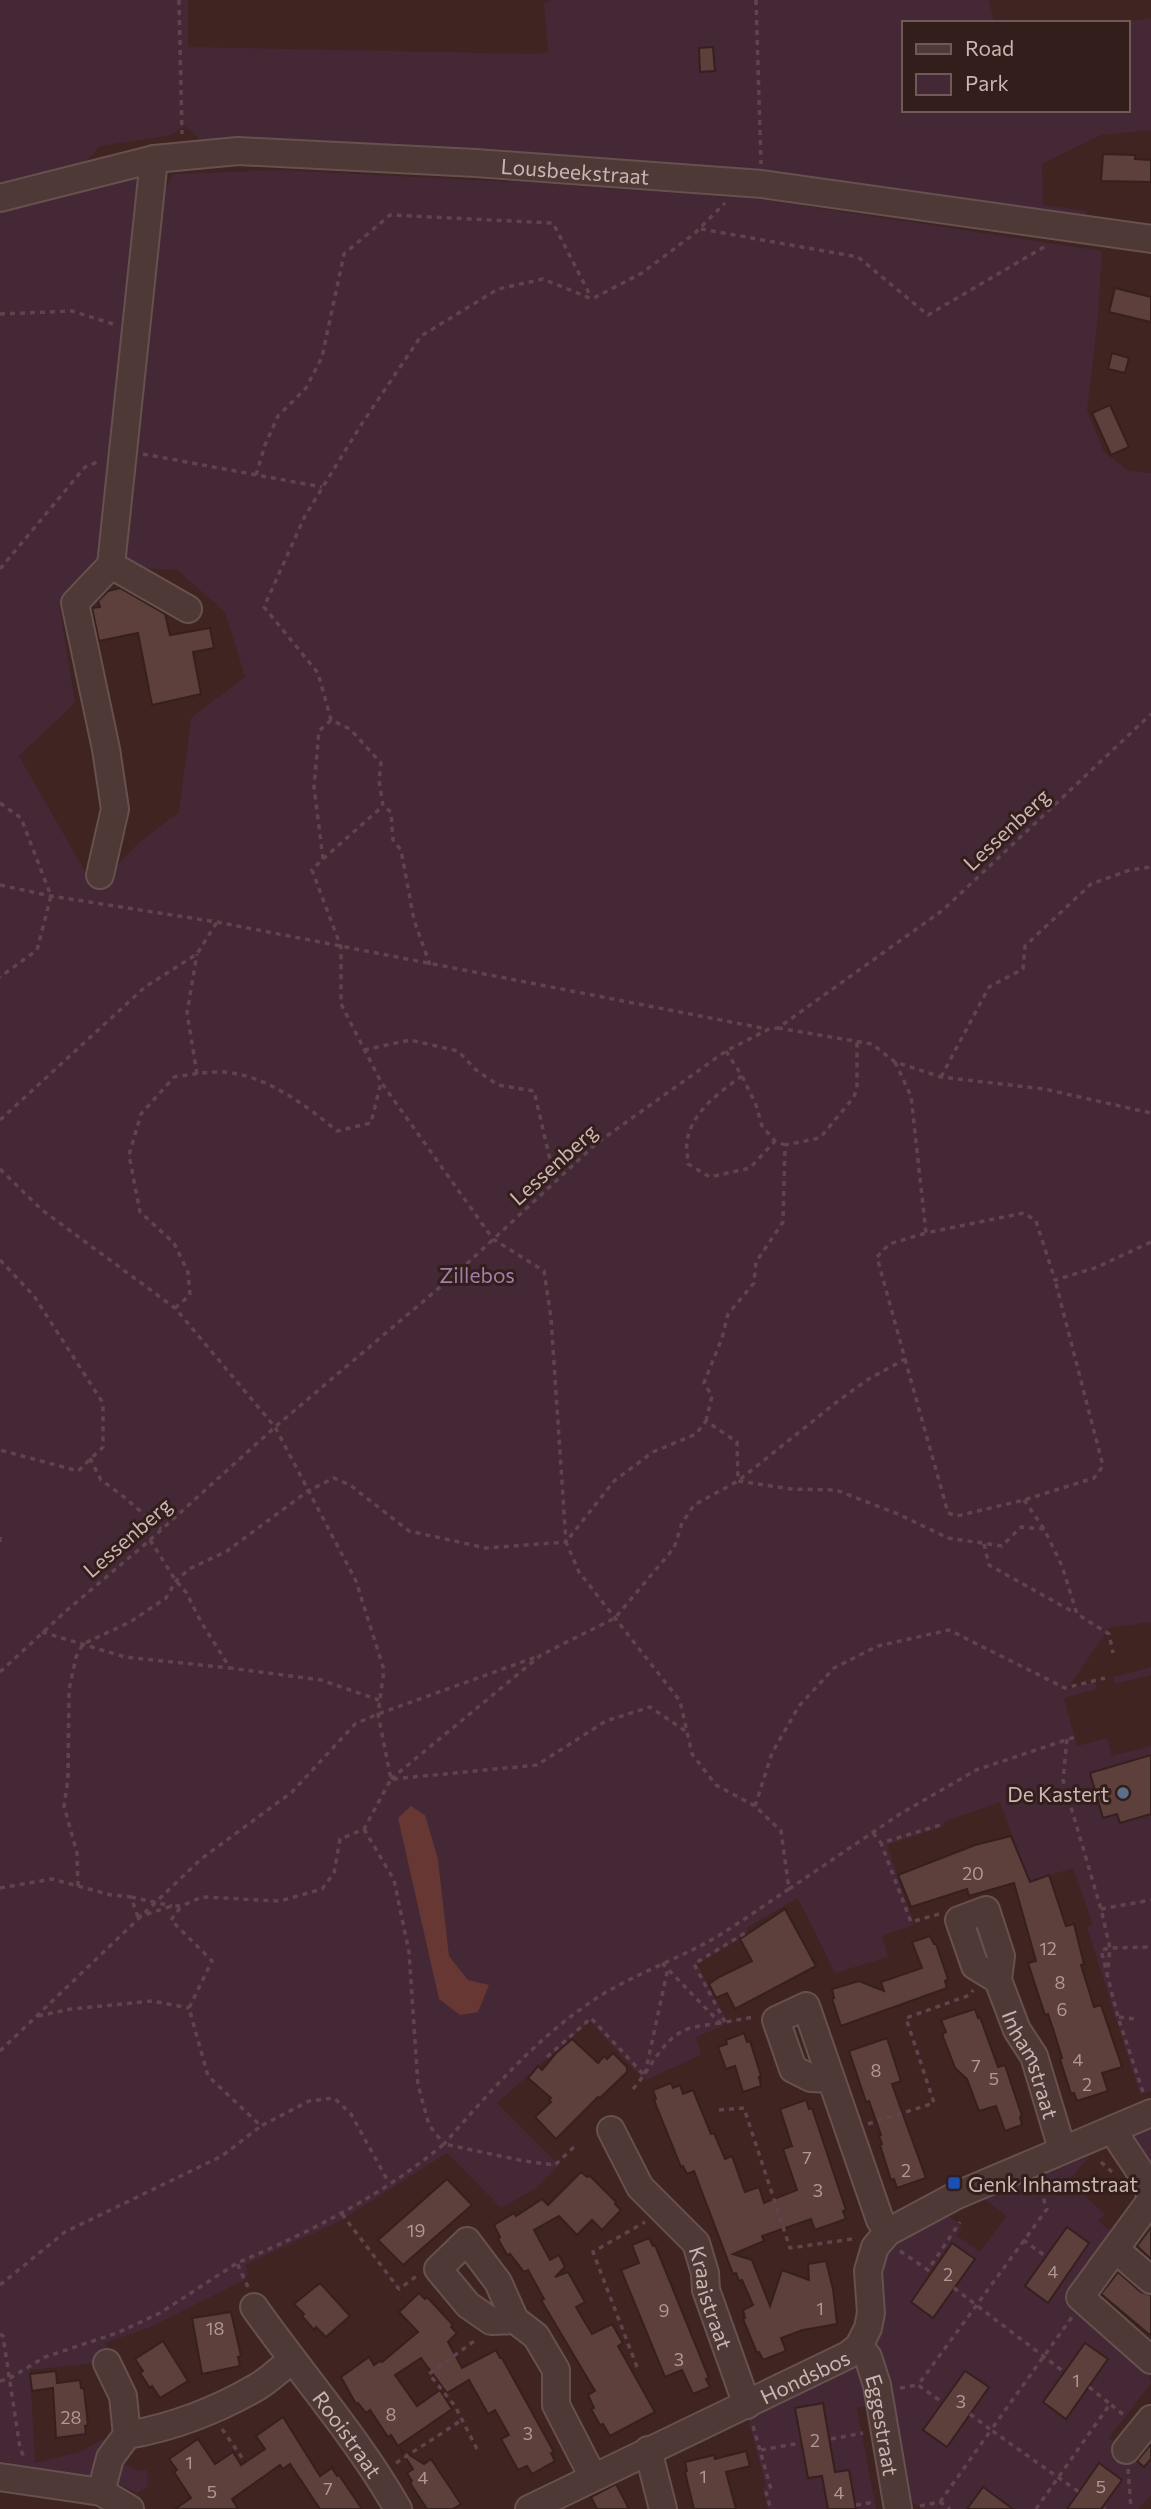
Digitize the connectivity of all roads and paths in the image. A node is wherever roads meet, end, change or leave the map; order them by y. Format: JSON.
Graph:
{"nodes":[{"id":1,"x":179,"y":0,"type":"edge"},
{"id":2,"x":756,"y":0,"type":"edge"},
{"id":3,"x":183,"y":155,"type":"junction"},
{"id":4,"x":154,"y":159,"type":"junction"},
{"id":5,"x":762,"y":184,"type":"junction"},
{"id":6,"x":0,"y":198,"type":"edge"},
{"id":7,"x":727,"y":202,"type":"dead end"},
{"id":8,"x":700,"y":229,"type":"junction"},
{"id":9,"x":1151,"y":239,"type":"edge"},
{"id":10,"x":1055,"y":241,"type":"dead end"},
{"id":11,"x":592,"y":299,"type":"junction"},
{"id":12,"x":0,"y":314,"type":"edge"},
{"id":13,"x":135,"y":331,"type":"junction"},
{"id":14,"x":122,"y":450,"type":"junction"},
{"id":15,"x":256,"y":475,"type":"junction"},
{"id":16,"x":323,"y":487,"type":"junction"},
{"id":17,"x":111,"y":565,"type":"junction"},
{"id":18,"x":0,"y":569,"type":"edge"},
{"id":19,"x":188,"y":609,"type":"dead end"},
{"id":20,"x":1151,"y":715,"type":"edge"},
{"id":21,"x":331,"y":720,"type":"junction"},
{"id":22,"x":0,"y":803,"type":"edge"},
{"id":23,"x":383,"y":806,"type":"junction"},
{"id":24,"x":323,"y":859,"type":"junction"},
{"id":25,"x":1151,"y":867,"type":"edge"},
{"id":26,"x":100,"y":875,"type":"dead end"},
{"id":27,"x":0,"y":885,"type":"edge"},
{"id":28,"x":51,"y":896,"type":"junction"},
{"id":29,"x":216,"y":922,"type":"junction"},
{"id":30,"x":341,"y":947,"type":"junction"},
{"id":31,"x":197,"y":954,"type":"junction"},
{"id":32,"x":430,"y":965,"type":"junction"},
{"id":33,"x":0,"y":977,"type":"edge"},
{"id":34,"x":778,"y":1028,"type":"junction"},
{"id":35,"x":769,"y":1029,"type":"junction"},
{"id":36,"x":858,"y":1042,"type":"junction"},
{"id":37,"x":364,"y":1050,"type":"junction"},
{"id":38,"x":726,"y":1051,"type":"junction"},
{"id":39,"x":895,"y":1062,"type":"junction"},
{"id":40,"x":197,"y":1074,"type":"junction"},
{"id":41,"x":742,"y":1076,"type":"junction"},
{"id":42,"x":941,"y":1077,"type":"junction"},
{"id":43,"x":381,"y":1082,"type":"junction"},
{"id":44,"x":1151,"y":1113,"type":"edge"},
{"id":45,"x":0,"y":1120,"type":"edge"},
{"id":46,"x":775,"y":1141,"type":"junction"},
{"id":47,"x":785,"y":1145,"type":"junction"},
{"id":48,"x":0,"y":1169,"type":"edge"},
{"id":49,"x":555,"y":1181,"type":"junction"},
{"id":50,"x":926,"y":1233,"type":"junction"},
{"id":51,"x":493,"y":1240,"type":"junction"},
{"id":52,"x":1151,"y":1242,"type":"edge"},
{"id":53,"x":0,"y":1260,"type":"edge"},
{"id":54,"x":1055,"y":1280,"type":"junction"},
{"id":55,"x":175,"y":1308,"type":"junction"},
{"id":56,"x":905,"y":1359,"type":"junction"},
{"id":57,"x":706,"y":1421,"type":"junction"},
{"id":58,"x":275,"y":1427,"type":"junction"},
{"id":59,"x":0,"y":1450,"type":"edge"},
{"id":60,"x":90,"y":1458,"type":"junction"},
{"id":61,"x":738,"y":1481,"type":"junction"},
{"id":62,"x":308,"y":1491,"type":"junction"},
{"id":63,"x":1024,"y":1500,"type":"junction"},
{"id":64,"x":161,"y":1529,"type":"junction"},
{"id":65,"x":1044,"y":1530,"type":"junction"},
{"id":66,"x":0,"y":1537,"type":"edge"},
{"id":67,"x":149,"y":1539,"type":"junction"},
{"id":68,"x":566,"y":1542,"type":"junction"},
{"id":69,"x":984,"y":1544,"type":"junction"},
{"id":70,"x":0,"y":1547,"type":"edge"},
{"id":71,"x":176,"y":1581,"type":"junction"},
{"id":72,"x":1077,"y":1614,"type":"junction"},
{"id":73,"x":615,"y":1618,"type":"junction"},
{"id":74,"x":42,"y":1632,"type":"junction"},
{"id":75,"x":83,"y":1644,"type":"junction"},
{"id":76,"x":1113,"y":1653,"type":"dead end"},
{"id":77,"x":541,"y":1655,"type":"junction"},
{"id":78,"x":230,"y":1668,"type":"junction"},
{"id":79,"x":0,"y":1672,"type":"edge"},
{"id":80,"x":1105,"y":1678,"type":"dead end"},
{"id":81,"x":380,"y":1700,"type":"junction"},
{"id":82,"x":378,"y":1714,"type":"junction"},
{"id":83,"x":687,"y":1732,"type":"junction"},
{"id":84,"x":1078,"y":1736,"type":"dead end"},
{"id":85,"x":1066,"y":1739,"type":"junction"},
{"id":86,"x":391,"y":1779,"type":"junction"},
{"id":87,"x":755,"y":1806,"type":"junction"},
{"id":88,"x":940,"y":1825,"type":"dead end"},
{"id":89,"x":364,"y":1829,"type":"junction"},
{"id":90,"x":873,"y":1833,"type":"junction"},
{"id":91,"x":881,"y":1843,"type":"junction"},
{"id":92,"x":78,"y":1886,"type":"junction"},
{"id":93,"x":0,"y":1888,"type":"edge"},
{"id":94,"x":789,"y":1889,"type":"junction"},
{"id":95,"x":131,"y":1897,"type":"junction"},
{"id":96,"x":1151,"y":1900,"type":"edge"},
{"id":97,"x":172,"y":1906,"type":"junction"},
{"id":98,"x":181,"y":1906,"type":"junction"},
{"id":99,"x":1101,"y":1909,"type":"junction"},
{"id":100,"x":942,"y":1914,"type":"dead end"},
{"id":101,"x":138,"y":1917,"type":"junction"},
{"id":102,"x":745,"y":1933,"type":"dead end"},
{"id":103,"x":1149,"y":1947,"type":"dead end"},
{"id":104,"x":1110,"y":1948,"type":"junction"},
{"id":105,"x":663,"y":1963,"type":"junction"},
{"id":106,"x":668,"y":1968,"type":"junction"},
{"id":107,"x":1107,"y":1977,"type":"junction"},
{"id":108,"x":998,"y":1980,"type":"dead end"},
{"id":109,"x":973,"y":1990,"type":"dead end"},
{"id":110,"x":189,"y":2008,"type":"junction"},
{"id":111,"x":37,"y":2016,"type":"junction"},
{"id":112,"x":757,"y":2016,"type":"dead end"},
{"id":113,"x":1118,"y":2017,"type":"junction"},
{"id":114,"x":1134,"y":2019,"type":"dead end"},
{"id":115,"x":726,"y":2022,"type":"junction"},
{"id":116,"x":720,"y":2023,"type":"junction"},
{"id":117,"x":0,"y":2051,"type":"edge"},
{"id":118,"x":547,"y":2057,"type":"dead end"},
{"id":119,"x":645,"y":2076,"type":"junction"},
{"id":120,"x":831,"y":2079,"type":"dead end"},
{"id":121,"x":633,"y":2089,"type":"dead end"},
{"id":122,"x":1149,"y":2107,"type":"edge"},
{"id":123,"x":719,"y":2110,"type":"dead end"},
{"id":124,"x":261,"y":2126,"type":"junction"},
{"id":125,"x":858,"y":2127,"type":"dead end"},
{"id":126,"x":1112,"y":2129,"type":"junction"},
{"id":127,"x":611,"y":2130,"type":"dead end"},
{"id":128,"x":444,"y":2144,"type":"junction"},
{"id":129,"x":577,"y":2144,"type":"dead end"},
{"id":130,"x":1062,"y":2149,"type":"junction"},
{"id":131,"x":1101,"y":2162,"type":"dead end"},
{"id":132,"x":1112,"y":2172,"type":"dead end"},
{"id":133,"x":1036,"y":2176,"type":"dead end"},
{"id":134,"x":389,"y":2183,"type":"junction"},
{"id":135,"x":1150,"y":2185,"type":"edge"},
{"id":136,"x":342,"y":2214,"type":"junction"},
{"id":137,"x":652,"y":2218,"type":"dead end"},
{"id":138,"x":960,"y":2221,"type":"dead end"},
{"id":139,"x":852,"y":2239,"type":"dead end"},
{"id":140,"x":1023,"y":2240,"type":"junction"},
{"id":141,"x":893,"y":2241,"type":"junction"},
{"id":142,"x":1116,"y":2250,"type":"junction"},
{"id":143,"x":1044,"y":2255,"type":"dead end"},
{"id":144,"x":237,"y":2263,"type":"junction"},
{"id":145,"x":423,"y":2272,"type":"dead end"},
{"id":146,"x":1151,"y":2280,"type":"edge"},
{"id":147,"x":0,"y":2285,"type":"edge"},
{"id":148,"x":954,"y":2288,"type":"dead end"},
{"id":149,"x":251,"y":2298,"type":"joint"},
{"id":150,"x":976,"y":2305,"type":"junction"},
{"id":151,"x":1077,"y":2310,"type":"dead end"},
{"id":152,"x":515,"y":2320,"type":"dead end"},
{"id":153,"x":0,"y":2334,"type":"edge"},
{"id":154,"x":481,"y":2335,"type":"dead end"},
{"id":155,"x":859,"y":2346,"type":"junction"},
{"id":156,"x":1043,"y":2356,"type":"junction"},
{"id":157,"x":292,"y":2360,"type":"junction"},
{"id":158,"x":1151,"y":2360,"type":"edge"},
{"id":159,"x":107,"y":2363,"type":"dead end"},
{"id":160,"x":637,"y":2367,"type":"dead end"},
{"id":161,"x":1064,"y":2372,"type":"dead end"},
{"id":162,"x":10,"y":2378,"type":"junction"},
{"id":163,"x":0,"y":2381,"type":"edge"},
{"id":164,"x":918,"y":2385,"type":"junction"},
{"id":165,"x":1089,"y":2387,"type":"dead end"},
{"id":166,"x":897,"y":2389,"type":"dead end"},
{"id":167,"x":939,"y":2400,"type":"dead end"},
{"id":168,"x":1110,"y":2404,"type":"junction"},
{"id":169,"x":970,"y":2414,"type":"dead end"},
{"id":170,"x":750,"y":2415,"type":"junction"},
{"id":171,"x":1138,"y":2418,"type":"edge"},
{"id":172,"x":462,"y":2420,"type":"junction"},
{"id":173,"x":221,"y":2428,"type":"dead end"},
{"id":174,"x":991,"y":2430,"type":"junction"},
{"id":175,"x":863,"y":2433,"type":"dead end"},
{"id":176,"x":127,"y":2435,"type":"junction"},
{"id":177,"x":831,"y":2439,"type":"dead end"},
{"id":178,"x":800,"y":2443,"type":"dead end"},
{"id":179,"x":477,"y":2449,"type":"dead end"},
{"id":180,"x":648,"y":2450,"type":"junction"},
{"id":181,"x":760,"y":2450,"type":"junction"},
{"id":182,"x":1126,"y":2451,"type":"joint"},
{"id":183,"x":243,"y":2459,"type":"dead end"},
{"id":184,"x":395,"y":2464,"type":"dead end"},
{"id":185,"x":27,"y":2466,"type":"dead end"},
{"id":186,"x":0,"y":2477,"type":"edge"},
{"id":187,"x":593,"y":2477,"type":"junction"},
{"id":188,"x":1058,"y":2478,"type":"junction"},
{"id":189,"x":1079,"y":2492,"type":"dead end"},
{"id":190,"x":83,"y":2497,"type":"edge"},
{"id":191,"x":940,"y":2502,"type":"junction"},
{"id":192,"x":856,"y":2505,"type":"dead end"},
{"id":193,"x":898,"y":2505,"type":"edge"},
{"id":194,"x":130,"y":2509,"type":"edge"},
{"id":195,"x":398,"y":2509,"type":"edge"},
{"id":196,"x":529,"y":2509,"type":"edge"},
{"id":197,"x":663,"y":2509,"type":"edge"},
{"id":198,"x":771,"y":2509,"type":"edge"},
{"id":199,"x":950,"y":2509,"type":"edge"},
{"id":200,"x":1036,"y":2509,"type":"edge"},
{"id":201,"x":1131,"y":2509,"type":"edge"}],
"edges":[{"from":1,"to":3,"type":"path"},
{"from":2,"to":5,"type":"path"},
{"from":3,"to":4,"type":"street","name":"Lousbeekstraat"},
{"from":3,"to":5,"type":"street","name":"Lousbeekstraat"},
{"from":4,"to":6,"type":"street","name":"Lousbeekstraat"},
{"from":4,"to":13,"type":"street"},
{"from":5,"to":9,"type":"street","name":"Lousbeekstraat"},
{"from":7,"to":8,"type":"path"},
{"from":8,"to":10,"type":"path"},
{"from":8,"to":11,"type":"path"},
{"from":11,"to":15,"type":"path"},
{"from":11,"to":16,"type":"path"},
{"from":12,"to":13,"type":"path"},
{"from":13,"to":14,"type":"street"},
{"from":14,"to":15,"type":"path"},
{"from":14,"to":17,"type":"street"},
{"from":14,"to":18,"type":"path"},
{"from":15,"to":16,"type":"path"},
{"from":16,"to":21,"type":"path"},
{"from":17,"to":19,"type":"street"},
{"from":17,"to":26,"type":"street"},
{"from":20,"to":34,"type":"path","name":"Lessenberg"},
{"from":21,"to":23,"type":"path"},
{"from":21,"to":24,"type":"path"},
{"from":22,"to":28,"type":"path"},
{"from":23,"to":24,"type":"path"},
{"from":23,"to":32,"type":"path"},
{"from":24,"to":30,"type":"path"},
{"from":25,"to":42,"type":"path"},
{"from":27,"to":28,"type":"path"},
{"from":28,"to":29,"type":"path"},
{"from":28,"to":33,"type":"path"},
{"from":29,"to":30,"type":"path"},
{"from":29,"to":31,"type":"path"},
{"from":30,"to":32,"type":"path"},
{"from":30,"to":37,"type":"path"},
{"from":31,"to":40,"type":"path"},
{"from":31,"to":45,"type":"path"},
{"from":32,"to":35,"type":"path"},
{"from":34,"to":35,"type":"path","name":"Lessenberg"},
{"from":34,"to":36,"type":"path"},
{"from":35,"to":38,"type":"path","name":"Lessenberg"},
{"from":36,"to":39,"type":"path"},
{"from":36,"to":47,"type":"path"},
{"from":37,"to":43,"type":"path"},
{"from":37,"to":49,"type":"path"},
{"from":38,"to":41,"type":"path"},
{"from":38,"to":49,"type":"path","name":"Lessenberg"},
{"from":39,"to":42,"type":"path"},
{"from":39,"to":50,"type":"path"},
{"from":40,"to":43,"type":"path"},
{"from":40,"to":55,"type":"path"},
{"from":41,"to":46,"type":"path"},
{"from":41,"to":46,"type":"path"},
{"from":42,"to":44,"type":"path"},
{"from":43,"to":51,"type":"path"},
{"from":46,"to":47,"type":"path"},
{"from":47,"to":57,"type":"path"},
{"from":48,"to":55,"type":"path"},
{"from":49,"to":51,"type":"path","name":"Lessenberg"},
{"from":50,"to":54,"type":"path"},
{"from":50,"to":56,"type":"path"},
{"from":51,"to":58,"type":"path","name":"Lessenberg"},
{"from":51,"to":68,"type":"path"},
{"from":52,"to":54,"type":"path"},
{"from":53,"to":60,"type":"path"},
{"from":54,"to":63,"type":"path"},
{"from":55,"to":58,"type":"path"},
{"from":56,"to":61,"type":"path"},
{"from":56,"to":63,"type":"path"},
{"from":57,"to":61,"type":"path"},
{"from":57,"to":68,"type":"path"},
{"from":58,"to":62,"type":"path"},
{"from":58,"to":64,"type":"path","name":"Lessenberg"},
{"from":59,"to":60,"type":"path"},
{"from":60,"to":64,"type":"path"},
{"from":61,"to":69,"type":"path"},
{"from":61,"to":73,"type":"path"},
{"from":62,"to":68,"type":"path"},
{"from":62,"to":71,"type":"path"},
{"from":62,"to":81,"type":"path"},
{"from":63,"to":65,"type":"path"},
{"from":64,"to":67,"type":"path","name":"Lessenberg"},
{"from":65,"to":69,"type":"path"},
{"from":65,"to":72,"type":"path"},
{"from":66,"to":70,"type":"path"},
{"from":67,"to":71,"type":"path"},
{"from":67,"to":74,"type":"path","name":"Lessenberg"},
{"from":68,"to":73,"type":"path"},
{"from":69,"to":72,"type":"path"},
{"from":71,"to":75,"type":"path"},
{"from":71,"to":78,"type":"path"},
{"from":72,"to":76,"type":"path"},
{"from":73,"to":77,"type":"path"},
{"from":73,"to":83,"type":"path"},
{"from":74,"to":75,"type":"path"},
{"from":74,"to":79,"type":"path","name":"Lessenberg"},
{"from":75,"to":78,"type":"path"},
{"from":75,"to":92,"type":"path"},
{"from":77,"to":82,"type":"path"},
{"from":77,"to":86,"type":"path"},
{"from":78,"to":81,"type":"path"},
{"from":80,"to":87,"type":"path"},
{"from":81,"to":82,"type":"path"},
{"from":82,"to":86,"type":"path"},
{"from":82,"to":101,"type":"path"},
{"from":83,"to":86,"type":"path"},
{"from":83,"to":87,"type":"path"},
{"from":84,"to":85,"type":"path"},
{"from":85,"to":90,"type":"path"},
{"from":85,"to":99,"type":"path"},
{"from":86,"to":89,"type":"path"},
{"from":87,"to":94,"type":"path"},
{"from":88,"to":91,"type":"path"},
{"from":89,"to":98,"type":"path"},
{"from":89,"to":128,"type":"path"},
{"from":90,"to":91,"type":"path"},
{"from":90,"to":94,"type":"path"},
{"from":91,"to":100,"type":"path"},
{"from":92,"to":93,"type":"path"},
{"from":92,"to":95,"type":"path"},
{"from":94,"to":105,"type":"path"},
{"from":95,"to":97,"type":"path","bridge":true},
{"from":95,"to":101,"type":"path"},
{"from":96,"to":99,"type":"path"},
{"from":97,"to":98,"type":"path"},
{"from":97,"to":101,"type":"path"},
{"from":98,"to":110,"type":"path"},
{"from":99,"to":104,"type":"path"},
{"from":101,"to":111,"type":"path"},
{"from":102,"to":115,"type":"path"},
{"from":103,"to":104,"type":"path"},
{"from":104,"to":107,"type":"path"},
{"from":104,"to":107,"type":"path"},
{"from":105,"to":106,"type":"path"},
{"from":105,"to":128,"type":"path"},
{"from":106,"to":116,"type":"path"},
{"from":106,"to":119,"type":"path"},
{"from":107,"to":113,"type":"path"},
{"from":108,"to":130,"type":"street","name":"Inhamstraat"},
{"from":109,"to":125,"type":"path"},
{"from":110,"to":111,"type":"path"},
{"from":110,"to":124,"type":"path"},
{"from":111,"to":117,"type":"path"},
{"from":112,"to":115,"type":"path"},
{"from":113,"to":114,"type":"path"},
{"from":113,"to":122,"type":"path"},
{"from":115,"to":116,"type":"path"},
{"from":116,"to":119,"type":"path"},
{"from":118,"to":119,"type":"path"},
{"from":119,"to":121,"type":"path"},
{"from":120,"to":141,"type":"street"},
{"from":122,"to":126,"type":"street"},
{"from":123,"to":139,"type":"path"},
{"from":124,"to":134,"type":"path"},
{"from":124,"to":147,"type":"path"},
{"from":126,"to":130,"type":"street"},
{"from":126,"to":135,"type":"street"},
{"from":127,"to":170,"type":"street","name":"Kraaistraat"},
{"from":128,"to":129,"type":"path"},
{"from":128,"to":134,"type":"path"},
{"from":130,"to":141,"type":"street"},
{"from":131,"to":132,"type":"path"},
{"from":133,"to":140,"type":"path"},
{"from":134,"to":136,"type":"path"},
{"from":135,"to":142,"type":"street"},
{"from":136,"to":144,"type":"path"},
{"from":136,"to":145,"type":"path"},
{"from":137,"to":160,"type":"path"},
{"from":138,"to":141,"type":"path"},
{"from":140,"to":143,"type":"path"},
{"from":140,"to":150,"type":"path"},
{"from":141,"to":155,"type":"street","name":"Hondsbos"},
{"from":142,"to":146,"type":"street"},
{"from":142,"to":158,"type":"street"},
{"from":144,"to":149,"type":"path"},
{"from":144,"to":162,"type":"path"},
{"from":148,"to":150,"type":"path"},
{"from":149,"to":157,"type":"street","name":"Rooistraat"},
{"from":150,"to":156,"type":"path"},
{"from":150,"to":164,"type":"path"},
{"from":151,"to":156,"type":"path"},
{"from":152,"to":187,"type":"street"},
{"from":153,"to":162,"type":"path"},
{"from":154,"to":172,"type":"path"},
{"from":155,"to":170,"type":"street","name":"Hondsbos"},
{"from":155,"to":193,"type":"street","name":"Eggestraat"},
{"from":156,"to":161,"type":"path"},
{"from":156,"to":174,"type":"path"},
{"from":157,"to":176,"type":"street"},
{"from":157,"to":195,"type":"street","name":"Rooistraat"},
{"from":159,"to":176,"type":"street"},
{"from":162,"to":163,"type":"path"},
{"from":162,"to":185,"type":"path"},
{"from":164,"to":166,"type":"path"},
{"from":164,"to":167,"type":"path"},
{"from":165,"to":168,"type":"path"},
{"from":168,"to":171,"type":"path"},
{"from":168,"to":188,"type":"path"},
{"from":169,"to":174,"type":"path"},
{"from":170,"to":180,"type":"street","name":"Hondsbos"},
{"from":170,"to":181,"type":"path"},
{"from":171,"to":182,"type":"street"},
{"from":172,"to":179,"type":"path"},
{"from":172,"to":184,"type":"path"},
{"from":173,"to":183,"type":"path"},
{"from":174,"to":188,"type":"path"},
{"from":174,"to":191,"type":"path"},
{"from":175,"to":177,"type":"path"},
{"from":176,"to":190,"type":"street"},
{"from":178,"to":181,"type":"path"},
{"from":180,"to":187,"type":"street","name":"Hondsbos"},
{"from":180,"to":197,"type":"street"},
{"from":181,"to":198,"type":"path"},
{"from":182,"to":201,"type":"path"},
{"from":186,"to":190,"type":"street"},
{"from":187,"to":196,"type":"street","name":"Hondsbos"},
{"from":188,"to":189,"type":"path"},
{"from":188,"to":200,"type":"path"},
{"from":190,"to":194,"type":"street"},
{"from":191,"to":193,"type":"path"},
{"from":191,"to":199,"type":"path"},
{"from":192,"to":193,"type":"path"}]}
